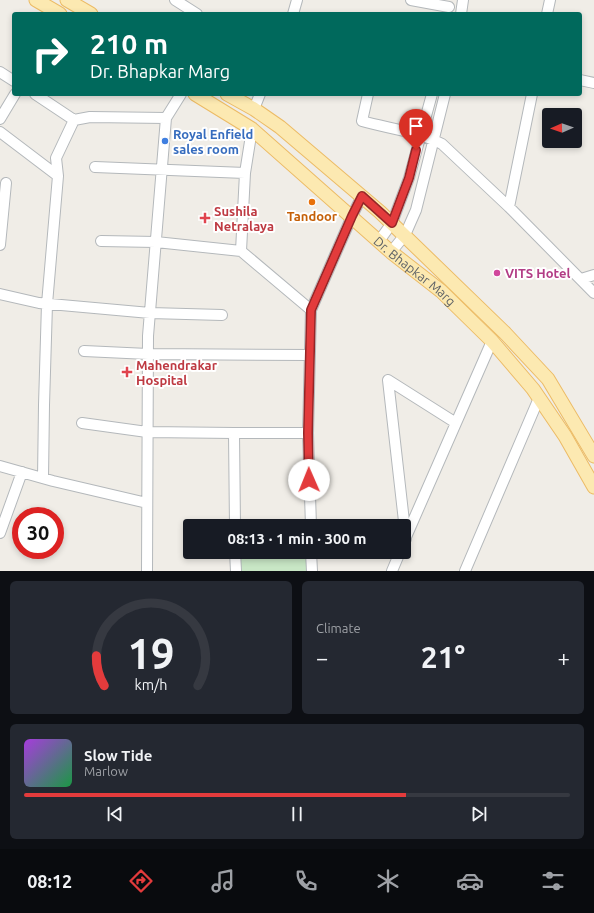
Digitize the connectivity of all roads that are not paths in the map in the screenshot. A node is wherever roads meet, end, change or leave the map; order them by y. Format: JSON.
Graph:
{"nodes":[{"id":1,"x":36,"y":0,"type":"edge"},
{"id":2,"x":67,"y":0,"type":"edge"},
{"id":3,"x":175,"y":0,"type":"edge"},
{"id":4,"x":298,"y":0,"type":"edge"},
{"id":5,"x":411,"y":0,"type":"edge"},
{"id":6,"x":463,"y":0,"type":"edge"},
{"id":7,"x":550,"y":0,"type":"edge"},
{"id":8,"x":449,"y":7,"type":"edge"},
{"id":9,"x":57,"y":12,"type":"edge"},
{"id":10,"x":88,"y":12,"type":"edge"},
{"id":11,"x":194,"y":12,"type":"edge"},
{"id":12,"x":294,"y":12,"type":"edge"},
{"id":13,"x":461,"y":12,"type":"edge"},
{"id":14,"x":547,"y":12,"type":"edge"},
{"id":15,"x":0,"y":72,"type":"edge"},
{"id":16,"x":12,"y":80,"type":"edge"},
{"id":17,"x":582,"y":80,"type":"edge"},
{"id":18,"x":594,"y":83,"type":"edge"},
{"id":19,"x":14,"y":96,"type":"edge"},
{"id":20,"x":37,"y":96,"type":"edge"},
{"id":21,"x":180,"y":96,"type":"edge"},
{"id":22,"x":198,"y":96,"type":"edge"},
{"id":23,"x":231,"y":96,"type":"edge"},
{"id":24,"x":259,"y":96,"type":"edge"},
{"id":25,"x":368,"y":96,"type":"edge"},
{"id":26,"x":431,"y":96,"type":"edge"},
{"id":27,"x":445,"y":96,"type":"edge"},
{"id":28,"x":532,"y":96,"type":"edge"},
{"id":29,"x":254,"y":108,"type":"junction"},
{"id":30,"x":166,"y":118,"type":"junction"},
{"id":31,"x":0,"y":119,"type":"edge"},
{"id":32,"x":74,"y":120,"type":"junction"},
{"id":33,"x":252,"y":129,"type":"junction"},
{"id":34,"x":0,"y":132,"type":"edge"},
{"id":35,"x":420,"y":136,"type":"junction"},
{"id":36,"x":434,"y":140,"type":"junction"},
{"id":37,"x":94,"y":167,"type":"dead end"},
{"id":38,"x":162,"y":169,"type":"junction"},
{"id":39,"x":245,"y":172,"type":"junction"},
{"id":40,"x":58,"y":176,"type":"junction"},
{"id":41,"x":6,"y":183,"type":"dead end"},
{"id":42,"x":362,"y":196,"type":"junction"},
{"id":43,"x":509,"y":207,"type":"junction"},
{"id":44,"x":352,"y":216,"type":"junction"},
{"id":45,"x":392,"y":223,"type":"junction"},
{"id":46,"x":404,"y":236,"type":"junction"},
{"id":47,"x":101,"y":241,"type":"dead end"},
{"id":48,"x":379,"y":241,"type":"junction"},
{"id":49,"x":156,"y":242,"type":"junction"},
{"id":50,"x":0,"y":245,"type":"edge"},
{"id":51,"x":241,"y":251,"type":"junction"},
{"id":52,"x":392,"y":252,"type":"junction"},
{"id":53,"x":594,"y":275,"type":"edge"},
{"id":54,"x":581,"y":279,"type":"junction"},
{"id":55,"x":594,"y":293,"type":"edge"},
{"id":56,"x":0,"y":294,"type":"edge"},
{"id":57,"x":47,"y":304,"type":"junction"},
{"id":58,"x":311,"y":310,"type":"junction"},
{"id":59,"x":150,"y":313,"type":"junction"},
{"id":60,"x":222,"y":316,"type":"dead end"},
{"id":61,"x":492,"y":341,"type":"junction"},
{"id":62,"x":84,"y":351,"type":"dead end"},
{"id":63,"x":148,"y":354,"type":"junction"},
{"id":64,"x":310,"y":355,"type":"junction"},
{"id":65,"x":539,"y":398,"type":"junction"},
{"id":66,"x":82,"y":423,"type":"dead end"},
{"id":67,"x":456,"y":423,"type":"junction"},
{"id":68,"x":147,"y":432,"type":"junction"},
{"id":69,"x":223,"y":433,"type":"junction"},
{"id":70,"x":308,"y":433,"type":"junction"},
{"id":71,"x":594,"y":456,"type":"edge"},
{"id":72,"x":0,"y":466,"type":"edge"},
{"id":73,"x":22,"y":472,"type":"junction"},
{"id":74,"x":43,"y":478,"type":"junction"},
{"id":75,"x":594,"y":487,"type":"edge"},
{"id":76,"x":147,"y":503,"type":"junction"},
{"id":77,"x":3,"y":516,"type":"edge"},
{"id":78,"x":235,"y":519,"type":"edge"},
{"id":79,"x":310,"y":519,"type":"edge"},
{"id":80,"x":403,"y":519,"type":"edge"},
{"id":81,"x":411,"y":527,"type":"edge"},
{"id":82,"x":0,"y":533,"type":"edge"},
{"id":83,"x":235,"y":559,"type":"edge"},
{"id":84,"x":311,"y":559,"type":"edge"},
{"id":85,"x":397,"y":559,"type":"edge"},
{"id":86,"x":146,"y":571,"type":"edge"},
{"id":87,"x":236,"y":571,"type":"edge"},
{"id":88,"x":312,"y":571,"type":"edge"},
{"id":89,"x":392,"y":571,"type":"edge"},
{"id":90,"x":465,"y":571,"type":"edge"}],
"edges":[{"from":1,"to":9,"type":"main road"},
{"from":2,"to":10,"type":"main road"},
{"from":3,"to":11,"type":"street"},
{"from":4,"to":12,"type":"street"},
{"from":5,"to":8,"type":"street"},
{"from":6,"to":13,"type":"street"},
{"from":7,"to":14,"type":"street"},
{"from":15,"to":16,"type":"street"},
{"from":17,"to":18,"type":"street"},
{"from":19,"to":31,"type":"street"},
{"from":20,"to":32,"type":"street"},
{"from":21,"to":30,"type":"street"},
{"from":22,"to":33,"type":"main road","name":"Dr. Bhapkar Marg"},
{"from":23,"to":29,"type":"main road","name":"Dr. Bhapkar Marg"},
{"from":24,"to":29,"type":"street"},
{"from":25,"to":35,"type":"street"},
{"from":26,"to":35,"type":"street"},
{"from":27,"to":36,"type":"street"},
{"from":28,"to":43,"type":"street"},
{"from":29,"to":42,"type":"main road","name":"Dr. Bhapkar Marg"},
{"from":30,"to":32,"type":"street"},
{"from":30,"to":38,"type":"street"},
{"from":32,"to":40,"type":"street"},
{"from":33,"to":39,"type":"street"},
{"from":33,"to":44,"type":"main road","name":"Dr. Bhapkar Marg"},
{"from":34,"to":40,"type":"street"},
{"from":35,"to":36,"type":"street"},
{"from":35,"to":45,"type":"street"},
{"from":36,"to":43,"type":"street"},
{"from":36,"to":46,"type":"street"},
{"from":37,"to":38,"type":"street"},
{"from":38,"to":39,"type":"street"},
{"from":38,"to":49,"type":"street"},
{"from":39,"to":51,"type":"street"},
{"from":40,"to":57,"type":"street"},
{"from":41,"to":50,"type":"street"},
{"from":42,"to":44,"type":"street"},
{"from":42,"to":45,"type":"main road","name":"Dr. Bhapkar Marg"},
{"from":43,"to":54,"type":"street"},
{"from":44,"to":48,"type":"main road","name":"Dr. Bhapkar Marg"},
{"from":44,"to":58,"type":"street"},
{"from":45,"to":46,"type":"main road","name":"Dr. Bhapkar Marg"},
{"from":45,"to":48,"type":"street"},
{"from":46,"to":52,"type":"street"},
{"from":46,"to":71,"type":"main road","name":"Dr. Bhapkar Marg"},
{"from":47,"to":49,"type":"street"},
{"from":48,"to":52,"type":"main road","name":"Dr. Bhapkar Marg"},
{"from":49,"to":51,"type":"street"},
{"from":49,"to":59,"type":"street"},
{"from":51,"to":58,"type":"street"},
{"from":52,"to":61,"type":"main road","name":"Dr. Bhapkar Marg"},
{"from":53,"to":54,"type":"street"},
{"from":54,"to":55,"type":"street"},
{"from":56,"to":57,"type":"street"},
{"from":57,"to":59,"type":"street"},
{"from":57,"to":74,"type":"street"},
{"from":58,"to":64,"type":"street"},
{"from":59,"to":60,"type":"street"},
{"from":59,"to":63,"type":"street"},
{"from":61,"to":65,"type":"main road","name":"Dr. Bhapkar Marg"},
{"from":61,"to":67,"type":"street"},
{"from":62,"to":63,"type":"street"},
{"from":63,"to":64,"type":"street"},
{"from":63,"to":68,"type":"street"},
{"from":64,"to":70,"type":"street"},
{"from":65,"to":75,"type":"main road","name":"Dr. Bhapkar Marg"},
{"from":65,"to":90,"type":"street"},
{"from":66,"to":68,"type":"street"},
{"from":67,"to":80,"type":"street"},
{"from":67,"to":81,"type":"street"},
{"from":68,"to":69,"type":"street"},
{"from":68,"to":76,"type":"street"},
{"from":69,"to":70,"type":"street"},
{"from":69,"to":78,"type":"street"},
{"from":70,"to":79,"type":"street"},
{"from":72,"to":73,"type":"street"},
{"from":73,"to":74,"type":"street"},
{"from":73,"to":77,"type":"street"},
{"from":74,"to":76,"type":"street"},
{"from":76,"to":86,"type":"street"},
{"from":77,"to":82,"type":"street"},
{"from":83,"to":87,"type":"street"},
{"from":84,"to":88,"type":"street"},
{"from":85,"to":89,"type":"street"}]}
